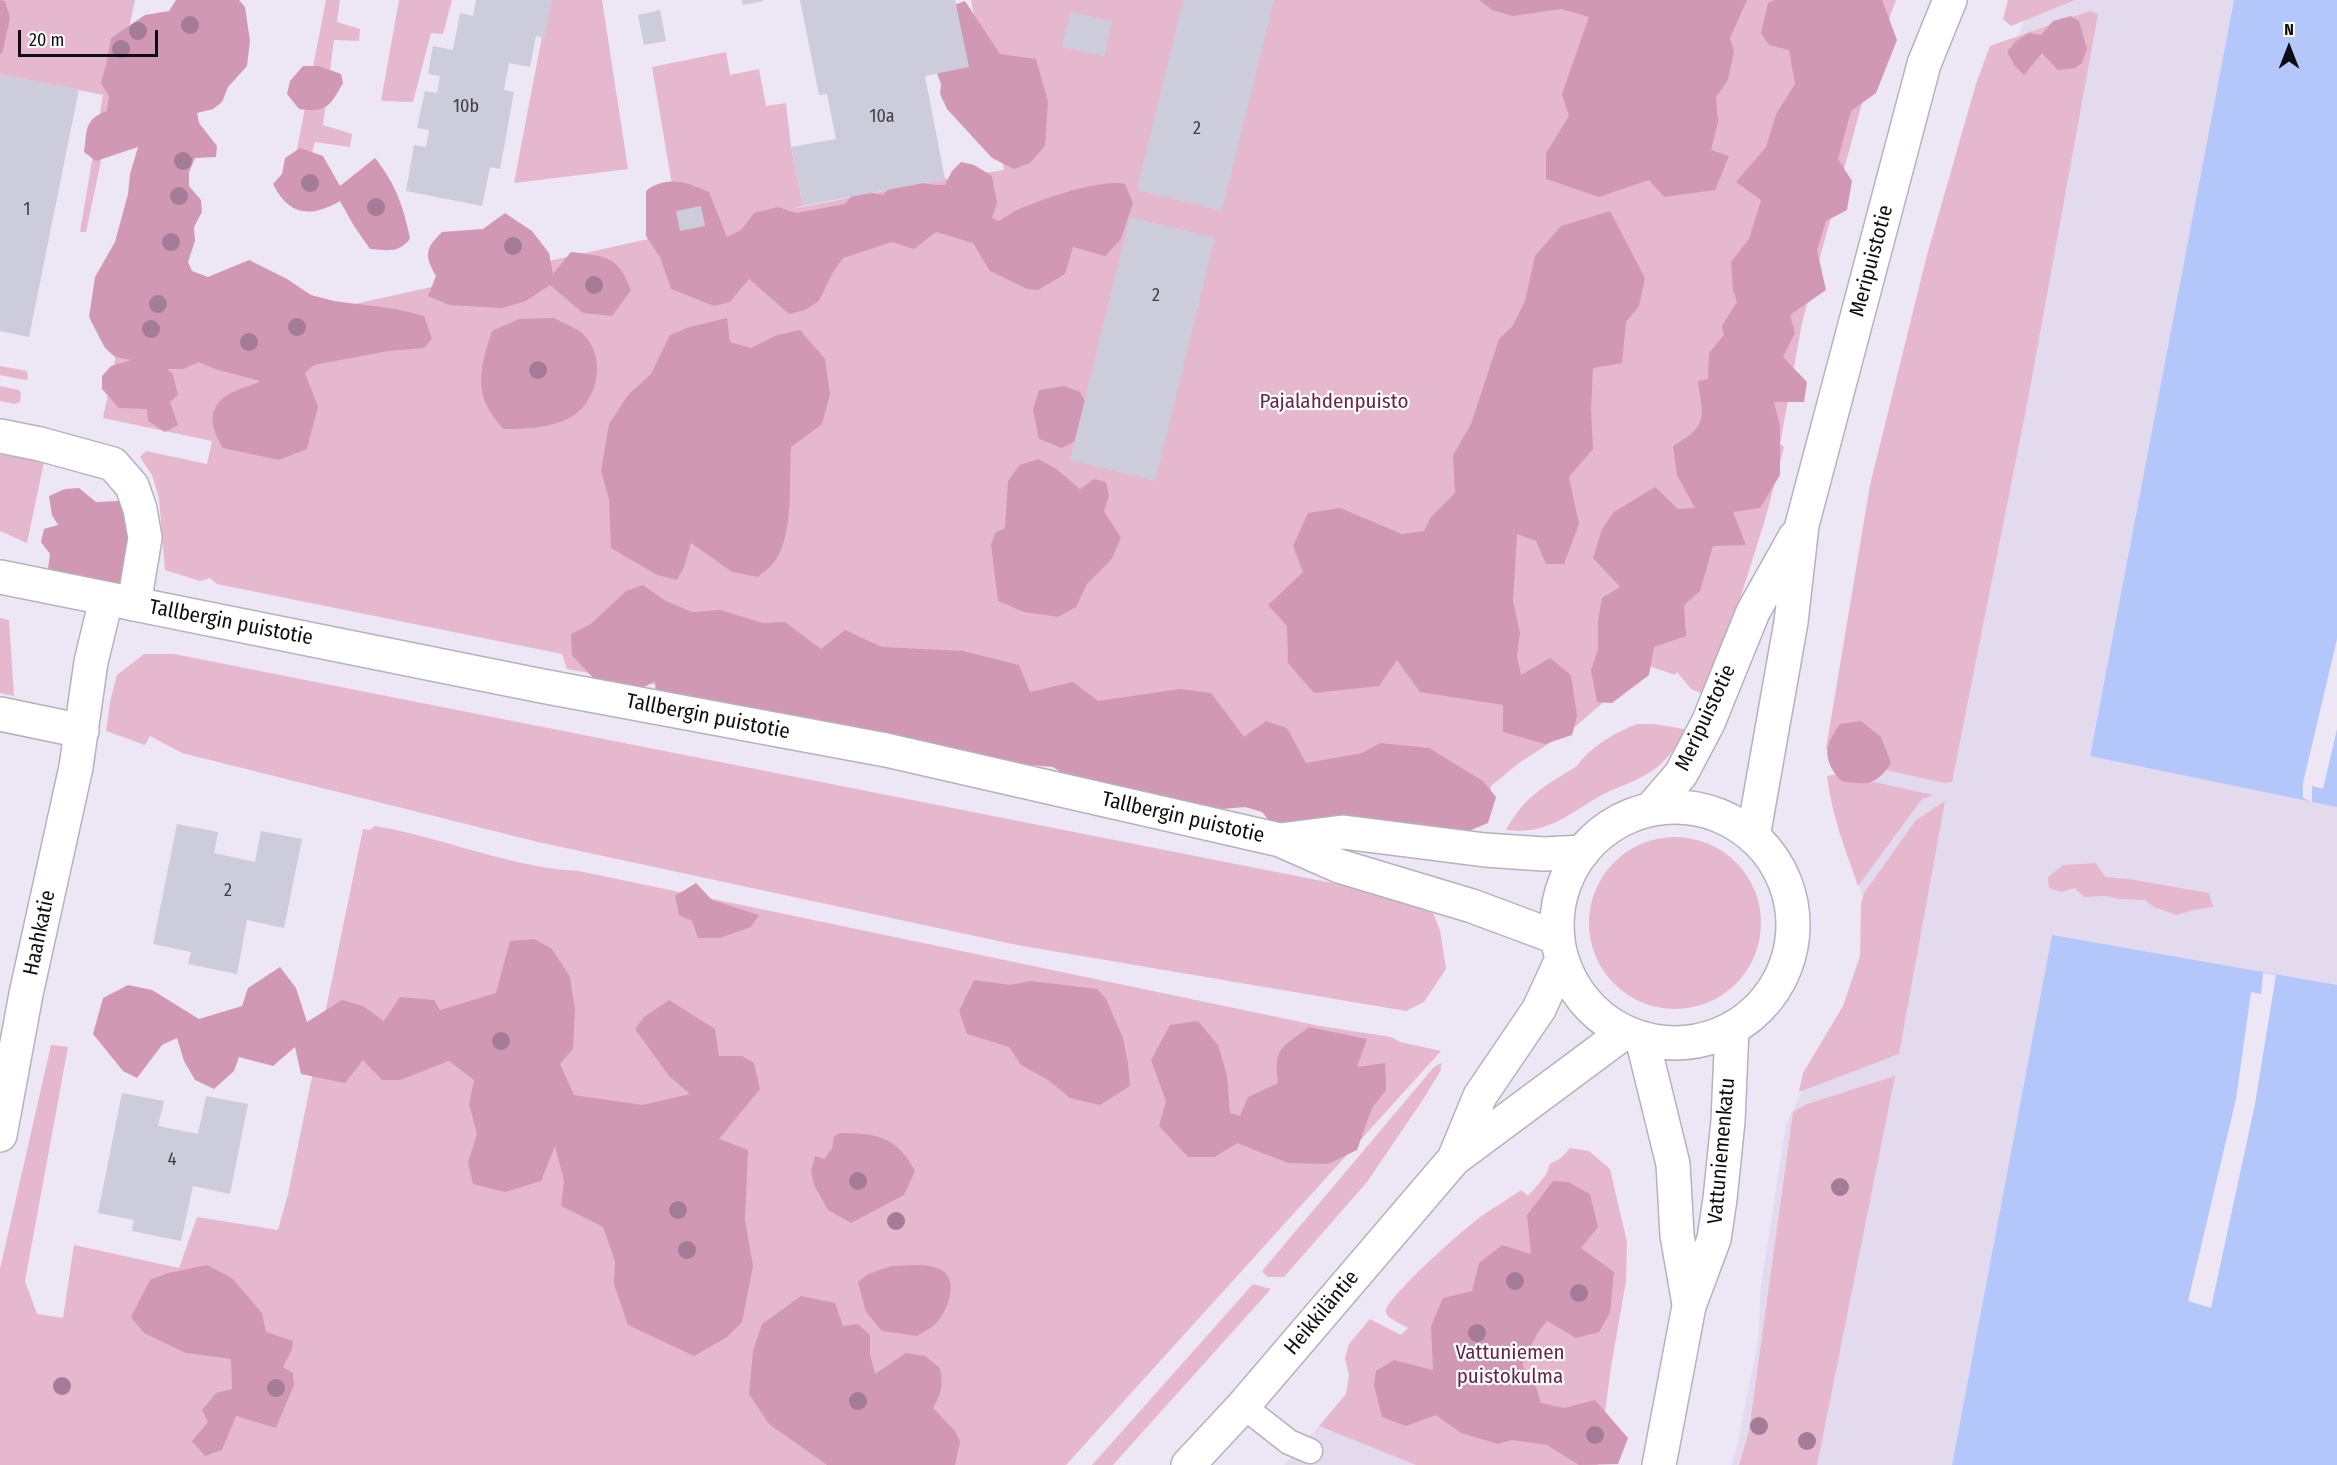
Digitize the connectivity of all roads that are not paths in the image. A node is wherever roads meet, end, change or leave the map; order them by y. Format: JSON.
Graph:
{"nodes":[{"id":1,"x":1950,"y":0,"type":"edge"},
{"id":2,"x":0,"y":436,"type":"edge"},
{"id":3,"x":1802,"y":525,"type":"junction"},
{"id":4,"x":0,"y":578,"type":"edge"},
{"id":5,"x":120,"y":602,"type":"junction"},
{"id":6,"x":0,"y":714,"type":"edge"},
{"id":7,"x":82,"y":731,"type":"junction"},
{"id":8,"x":1651,"y":809,"type":"junction"},
{"id":9,"x":1753,"y":837,"type":"junction"},
{"id":10,"x":1280,"y":840,"type":"junction"},
{"id":11,"x":1582,"y":852,"type":"junction"},
{"id":12,"x":1560,"y":948,"type":"junction"},
{"id":13,"x":1732,"y":1028,"type":"junction"},
{"id":14,"x":1633,"y":1035,"type":"junction"},
{"id":15,"x":0,"y":1135,"type":"edge"},
{"id":16,"x":1454,"y":1159,"type":"junction"},
{"id":17,"x":1689,"y":1306,"type":"junction"},
{"id":18,"x":1243,"y":1406,"type":"junction"},
{"id":19,"x":1310,"y":1451,"type":"dead end"},
{"id":20,"x":1188,"y":1465,"type":"edge"},
{"id":21,"x":1659,"y":1465,"type":"edge"}],
"edges":[{"from":1,"to":3,"type":"street","name":"Meripuistotie"},
{"from":2,"to":5,"type":"street","name":"Tallbergin puistotie"},
{"from":3,"to":8,"type":"street","name":"Meripuistotie"},
{"from":3,"to":9,"type":"street","name":"Meripuistotie"},
{"from":4,"to":5,"type":"street","name":"Tallbergin puistotie"},
{"from":5,"to":7,"type":"street","name":"Tallbergin puistotie"},
{"from":5,"to":10,"type":"street","name":"Tallbergin puistotie"},
{"from":6,"to":7,"type":"street"},
{"from":7,"to":15,"type":"street","name":"Haahkatie"},
{"from":8,"to":9,"type":"street"},
{"from":8,"to":11,"type":"street"},
{"from":9,"to":13,"type":"street"},
{"from":10,"to":11,"type":"street","name":"Tallbergin puistotie"},
{"from":10,"to":12,"type":"street","name":"Tallbergin puistotie"},
{"from":11,"to":12,"type":"street"},
{"from":12,"to":14,"type":"street"},
{"from":12,"to":16,"type":"street","name":"Heikkiläntie"},
{"from":13,"to":14,"type":"street"},
{"from":13,"to":17,"type":"street","name":"Vattuniemenkatu"},
{"from":14,"to":16,"type":"street","name":"Heikkiläntie"},
{"from":14,"to":17,"type":"street","name":"Vattuniemenkatu"},
{"from":16,"to":18,"type":"street","name":"Heikkiläntie"},
{"from":17,"to":21,"type":"street","name":"Vattuniemenkatu"},
{"from":18,"to":19,"type":"lane"},
{"from":18,"to":20,"type":"street","name":"Heikkiläntie"}]}
